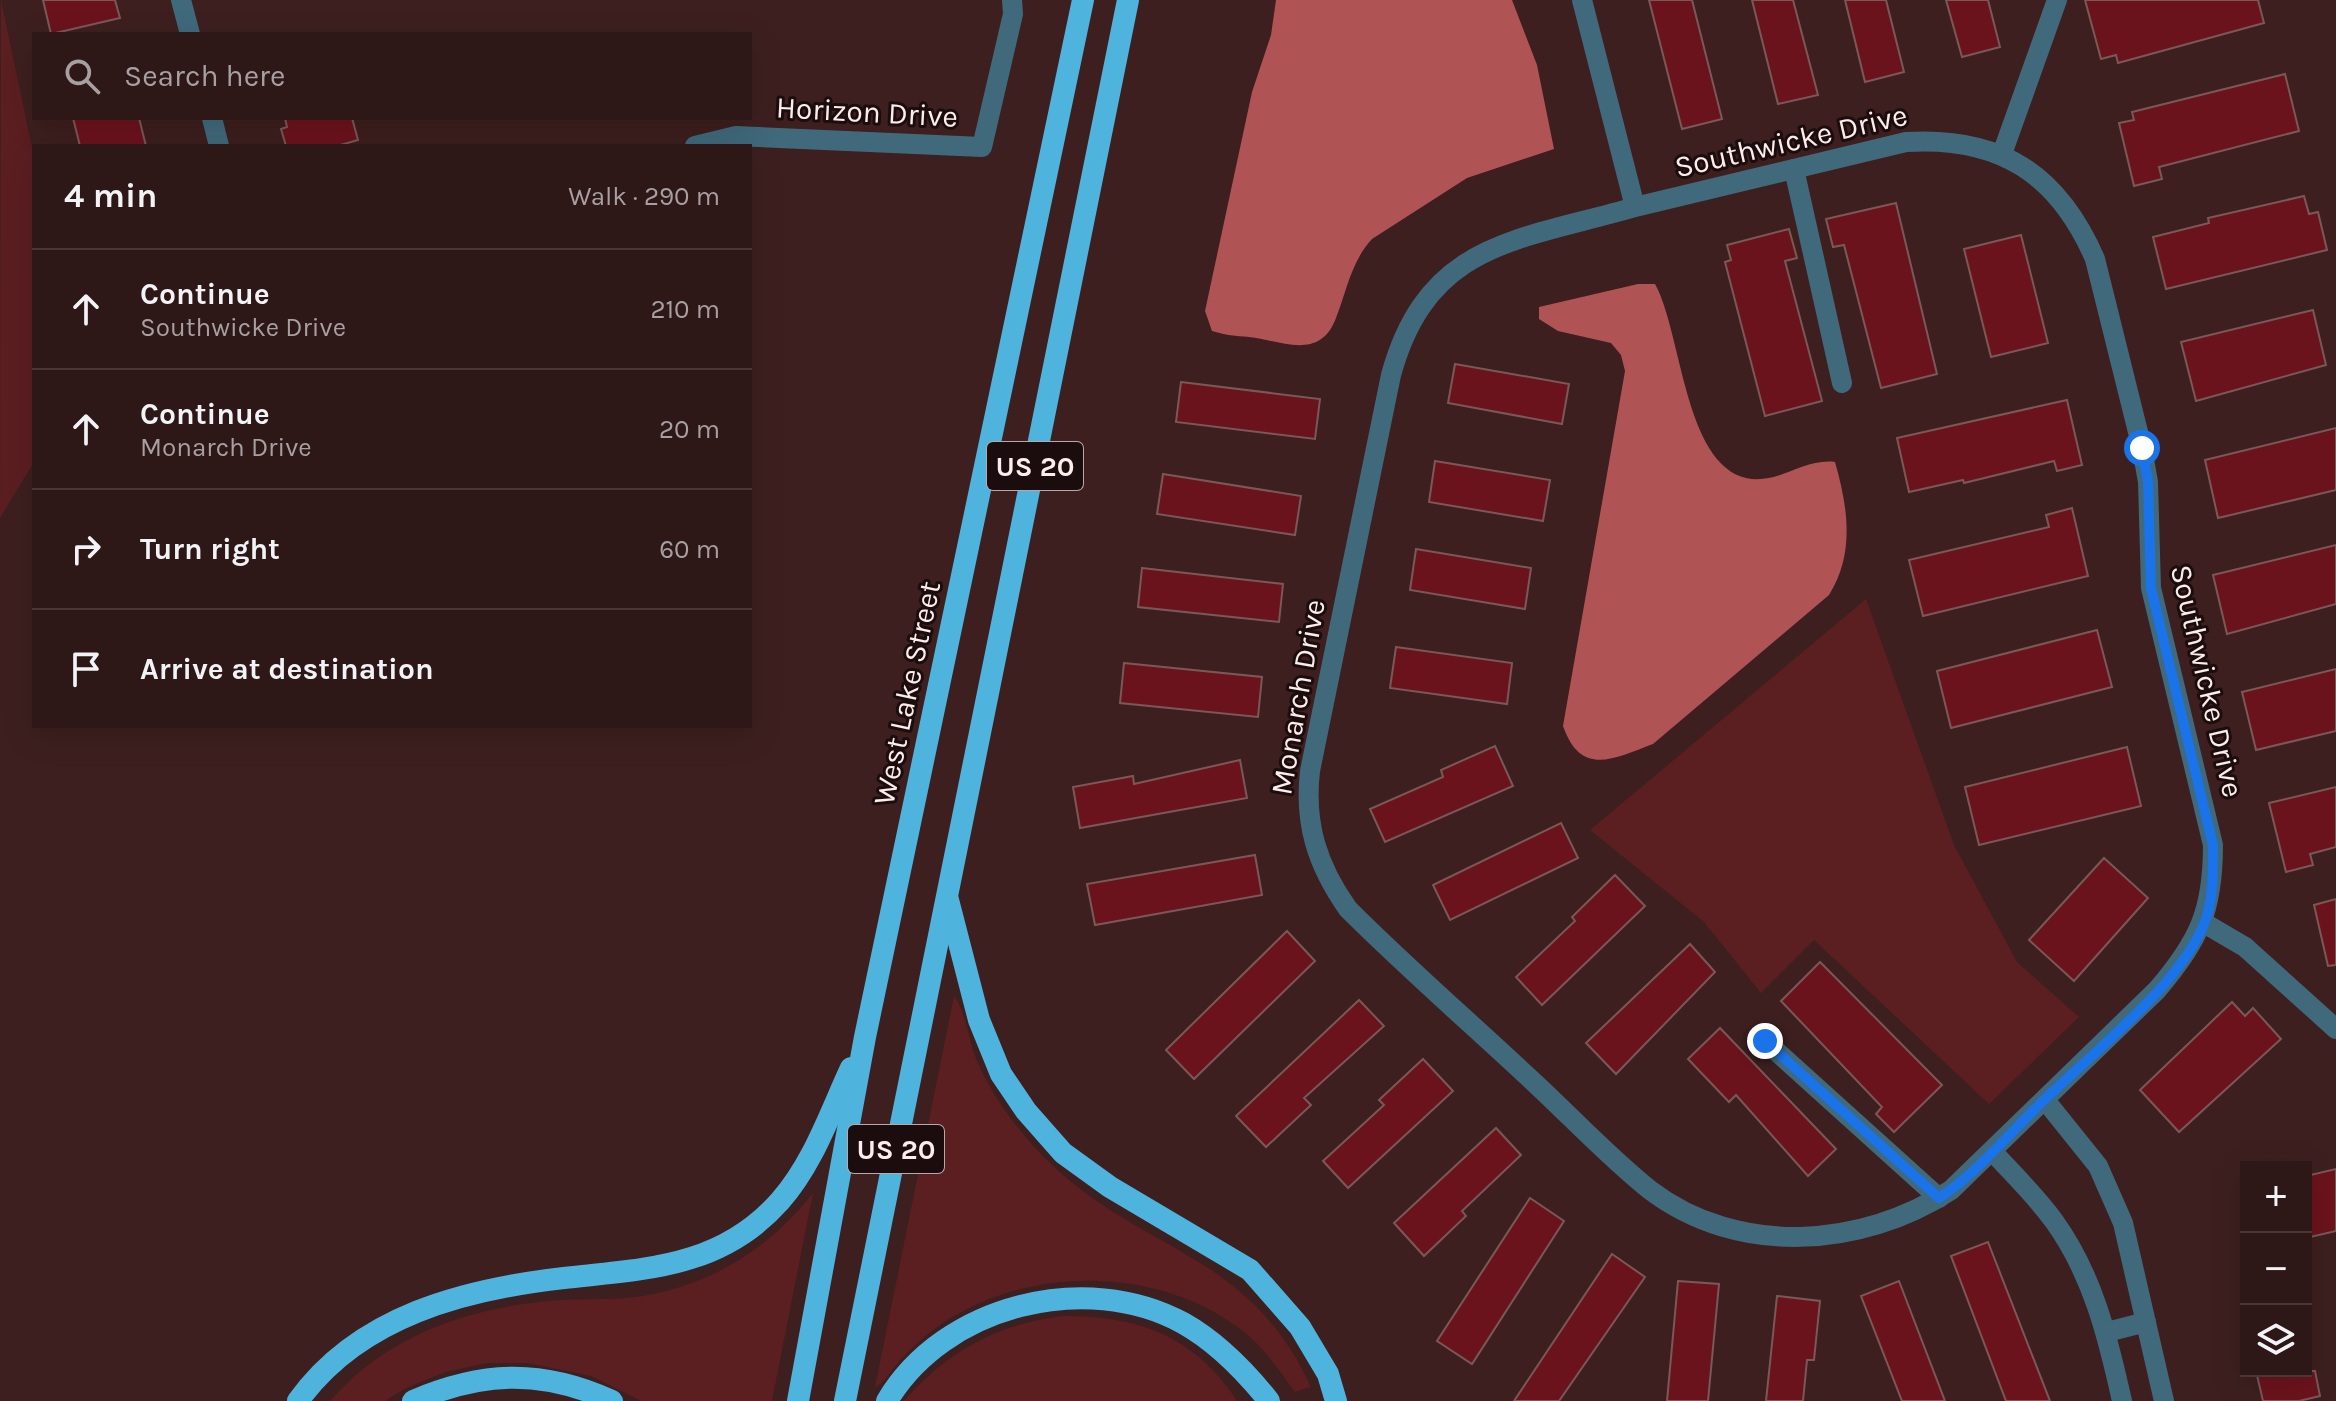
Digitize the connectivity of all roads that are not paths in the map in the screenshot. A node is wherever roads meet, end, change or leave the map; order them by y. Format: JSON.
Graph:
{"nodes":[{"id":1,"x":181,"y":0,"type":"edge"},
{"id":2,"x":1012,"y":0,"type":"edge"},
{"id":3,"x":1083,"y":0,"type":"edge"},
{"id":4,"x":1128,"y":0,"type":"edge"},
{"id":5,"x":1582,"y":0,"type":"edge"},
{"id":6,"x":2057,"y":0,"type":"edge"},
{"id":7,"x":189,"y":32,"type":"edge"},
{"id":8,"x":212,"y":120,"type":"edge"},
{"id":9,"x":218,"y":144,"type":"edge"},
{"id":10,"x":703,"y":144,"type":"edge"},
{"id":11,"x":2002,"y":154,"type":"junction"},
{"id":12,"x":1794,"y":169,"type":"junction"},
{"id":13,"x":1635,"y":207,"type":"junction"},
{"id":14,"x":1842,"y":383,"type":"dead end"},
{"id":15,"x":947,"y":897,"type":"junction"},
{"id":16,"x":2204,"y":923,"type":"junction"},
{"id":17,"x":2336,"y":1029,"type":"edge"},
{"id":18,"x":865,"y":1037,"type":"junction"},
{"id":19,"x":1765,"y":1041,"type":"dead end"},
{"id":20,"x":2045,"y":1100,"type":"junction"},
{"id":21,"x":1992,"y":1151,"type":"junction"},
{"id":22,"x":1939,"y":1198,"type":"junction"},
{"id":23,"x":2146,"y":1322,"type":"junction"},
{"id":24,"x":2107,"y":1332,"type":"junction"},
{"id":25,"x":298,"y":1401,"type":"edge"},
{"id":26,"x":413,"y":1401,"type":"edge"},
{"id":27,"x":612,"y":1401,"type":"edge"},
{"id":28,"x":798,"y":1401,"type":"edge"},
{"id":29,"x":845,"y":1401,"type":"edge"},
{"id":30,"x":887,"y":1401,"type":"edge"},
{"id":31,"x":1269,"y":1401,"type":"edge"},
{"id":32,"x":1336,"y":1401,"type":"edge"},
{"id":33,"x":2122,"y":1401,"type":"edge"},
{"id":34,"x":2164,"y":1401,"type":"edge"}],
"edges":[{"from":1,"to":7,"type":"street"},
{"from":2,"to":10,"type":"street","name":"Horizon Drive"},
{"from":3,"to":18,"type":"highway","name":"West Lake Street","number":"US 20"},
{"from":4,"to":15,"type":"highway","number":"US 20"},
{"from":5,"to":13,"type":"street"},
{"from":6,"to":11,"type":"street"},
{"from":8,"to":9,"type":"street"},
{"from":11,"to":12,"type":"street","name":"Southwicke Drive"},
{"from":11,"to":16,"type":"street","name":"Southwicke Drive"},
{"from":12,"to":13,"type":"street","name":"Southwicke Drive"},
{"from":12,"to":14,"type":"street"},
{"from":13,"to":22,"type":"street","name":"Monarch Drive"},
{"from":15,"to":29,"type":"highway","number":"US 20"},
{"from":15,"to":32,"type":"highway"},
{"from":16,"to":17,"type":"street"},
{"from":16,"to":20,"type":"street","name":"Southwicke Drive"},
{"from":18,"to":25,"type":"highway"},
{"from":18,"to":28,"type":"highway","name":"West Lake Street","number":"US 20"},
{"from":19,"to":22,"type":"street"},
{"from":20,"to":21,"type":"street","name":"Southwicke Drive"},
{"from":20,"to":23,"type":"street"},
{"from":21,"to":22,"type":"street","name":"Monarch Drive"},
{"from":21,"to":24,"type":"street"},
{"from":23,"to":24,"type":"street"},
{"from":23,"to":34,"type":"street"},
{"from":24,"to":33,"type":"street"},
{"from":26,"to":27,"type":"highway"},
{"from":30,"to":31,"type":"highway"}]}
